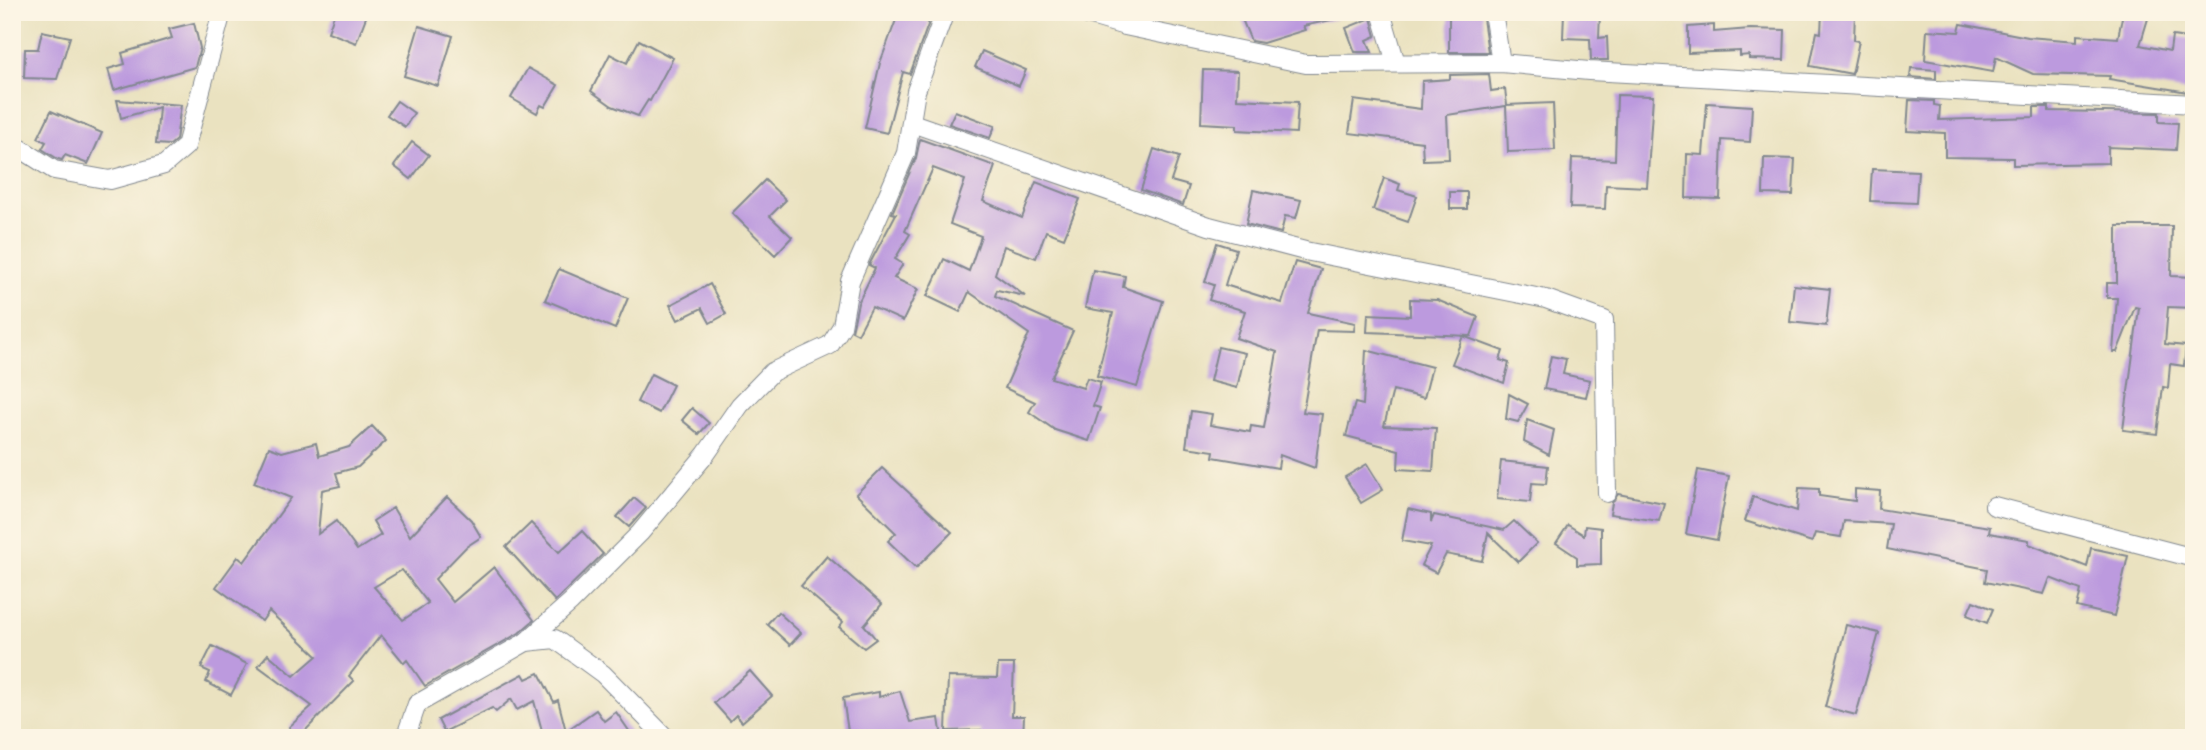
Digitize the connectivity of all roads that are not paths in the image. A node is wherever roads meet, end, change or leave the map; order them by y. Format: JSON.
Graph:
{"nodes":[{"id":1,"x":222,"y":12,"type":"edge"},
{"id":2,"x":944,"y":12,"type":"edge"},
{"id":3,"x":1078,"y":12,"type":"edge"},
{"id":4,"x":1381,"y":12,"type":"edge"},
{"id":5,"x":1493,"y":12,"type":"edge"},
{"id":6,"x":1396,"y":63,"type":"junction"},
{"id":7,"x":1501,"y":63,"type":"junction"},
{"id":8,"x":2194,"y":104,"type":"edge"},
{"id":9,"x":912,"y":123,"type":"junction"},
{"id":10,"x":12,"y":143,"type":"edge"},
{"id":11,"x":1607,"y":493,"type":"dead end"},
{"id":12,"x":1994,"y":506,"type":"dead end"},
{"id":13,"x":2194,"y":558,"type":"edge"},
{"id":14,"x":526,"y":642,"type":"junction"},
{"id":15,"x":412,"y":738,"type":"edge"},
{"id":16,"x":666,"y":738,"type":"edge"}],
"edges":[{"from":1,"to":10,"type":"street"},
{"from":2,"to":9,"type":"street"},
{"from":3,"to":6,"type":"street"},
{"from":4,"to":6,"type":"street"},
{"from":5,"to":7,"type":"street"},
{"from":6,"to":7,"type":"street"},
{"from":7,"to":8,"type":"street"},
{"from":9,"to":11,"type":"street"},
{"from":9,"to":14,"type":"street"},
{"from":12,"to":13,"type":"street"},
{"from":14,"to":15,"type":"street"},
{"from":14,"to":16,"type":"street"}]}
